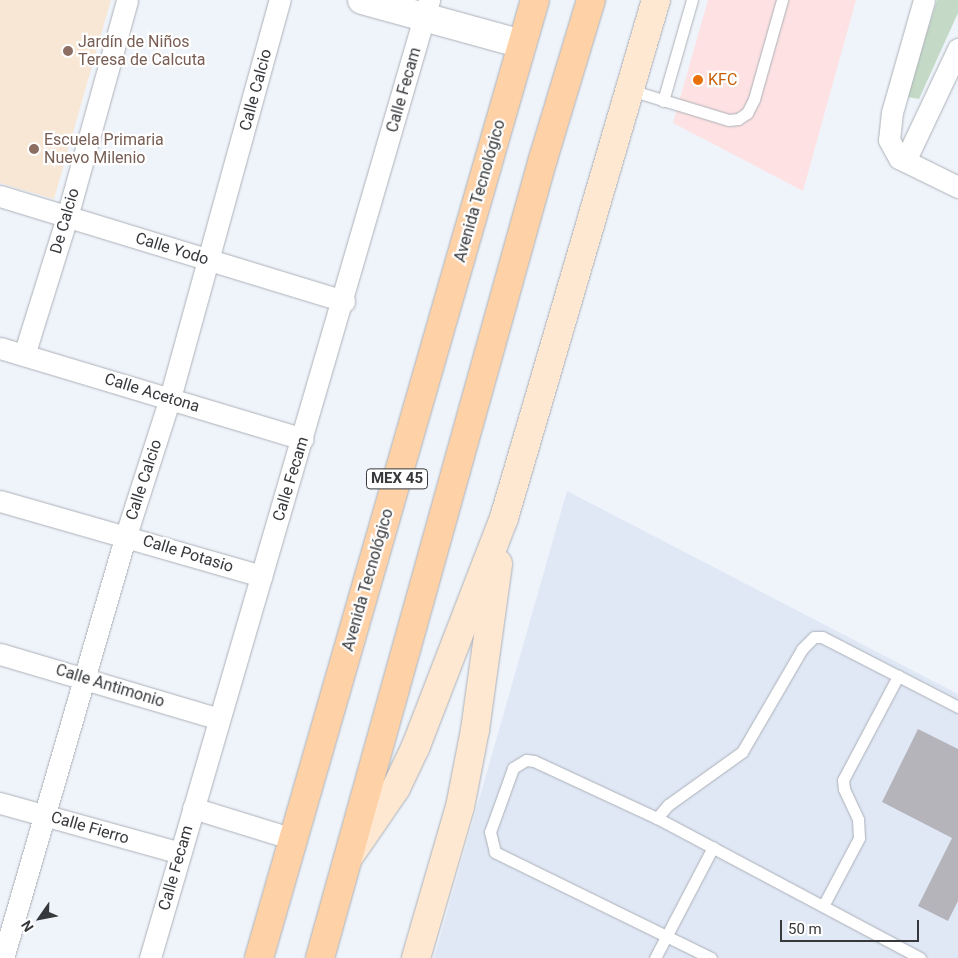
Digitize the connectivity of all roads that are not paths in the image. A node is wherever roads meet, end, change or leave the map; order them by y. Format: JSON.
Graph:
{"nodes":[{"id":1,"x":127,"y":0,"type":"edge"},
{"id":2,"x":280,"y":0,"type":"edge"},
{"id":3,"x":362,"y":0,"type":"edge"},
{"id":4,"x":535,"y":0,"type":"edge"},
{"id":5,"x":591,"y":0,"type":"edge"},
{"id":6,"x":656,"y":0,"type":"edge"},
{"id":7,"x":692,"y":0,"type":"edge"},
{"id":8,"x":782,"y":0,"type":"edge"},
{"id":9,"x":924,"y":0,"type":"edge"},
{"id":10,"x":427,"y":9,"type":"edge"},
{"id":11,"x":522,"y":44,"type":"junction"},
{"id":12,"x":958,"y":49,"type":"edge"},
{"id":13,"x":630,"y":90,"type":"junction"},
{"id":14,"x":663,"y":101,"type":"junction"},
{"id":15,"x":905,"y":161,"type":"junction"},
{"id":16,"x":958,"y":187,"type":"edge"},
{"id":17,"x":0,"y":196,"type":"edge"},
{"id":18,"x":67,"y":217,"type":"junction"},
{"id":19,"x":208,"y":261,"type":"junction"},
{"id":20,"x":344,"y":301,"type":"junction"},
{"id":21,"x":0,"y":348,"type":"edge"},
{"id":22,"x":24,"y":355,"type":"junction"},
{"id":23,"x":170,"y":398,"type":"junction"},
{"id":24,"x":303,"y":439,"type":"junction"},
{"id":25,"x":0,"y":501,"type":"edge"},
{"id":26,"x":504,"y":518,"type":"junction"},
{"id":27,"x":126,"y":535,"type":"junction"},
{"id":28,"x":261,"y":576,"type":"junction"},
{"id":29,"x":0,"y":654,"type":"edge"},
{"id":30,"x":898,"y":676,"type":"junction"},
{"id":31,"x":84,"y":678,"type":"junction"},
{"id":32,"x":958,"y":707,"type":"edge"},
{"id":33,"x":219,"y":719,"type":"junction"},
{"id":34,"x":0,"y":803,"type":"edge"},
{"id":35,"x":193,"y":808,"type":"junction"},
{"id":36,"x":44,"y":815,"type":"junction"},
{"id":37,"x":658,"y":818,"type":"junction"},
{"id":38,"x":294,"y":839,"type":"junction"},
{"id":39,"x":713,"y":847,"type":"junction"},
{"id":40,"x":180,"y":853,"type":"junction"},
{"id":41,"x":350,"y":855,"type":"junction"},
{"id":42,"x":823,"y":906,"type":"junction"},
{"id":43,"x":667,"y":936,"type":"junction"},
{"id":44,"x":907,"y":955,"type":"edge"},
{"id":45,"x":3,"y":958,"type":"edge"},
{"id":46,"x":150,"y":958,"type":"edge"},
{"id":47,"x":259,"y":958,"type":"edge"},
{"id":48,"x":320,"y":958,"type":"edge"},
{"id":49,"x":416,"y":958,"type":"edge"},
{"id":50,"x":655,"y":958,"type":"edge"},
{"id":51,"x":712,"y":958,"type":"edge"},
{"id":52,"x":920,"y":958,"type":"edge"}],
"edges":[{"from":1,"to":18,"type":"street","name":"De Calcio"},
{"from":2,"to":19,"type":"street","name":"Calle Calcio"},
{"from":3,"to":10,"type":"street"},
{"from":4,"to":11,"type":"main road","name":"Avenida Tecnológico","number":"MEX 45"},
{"from":5,"to":41,"type":"main road","number":"MEX 45"},
{"from":6,"to":13,"type":"main road"},
{"from":7,"to":14,"type":"lane"},
{"from":8,"to":14,"type":"lane"},
{"from":9,"to":15,"type":"street"},
{"from":10,"to":11,"type":"street"},
{"from":10,"to":20,"type":"street","name":"Calle Fecam"},
{"from":11,"to":38,"type":"main road","name":"Avenida Tecnológico","number":"MEX 45"},
{"from":12,"to":15,"type":"street"},
{"from":13,"to":14,"type":"lane"},
{"from":13,"to":26,"type":"main road"},
{"from":15,"to":16,"type":"street"},
{"from":17,"to":18,"type":"street","name":"Calle Yodo"},
{"from":18,"to":19,"type":"street","name":"Calle Yodo"},
{"from":18,"to":22,"type":"street","name":"De Calcio"},
{"from":19,"to":20,"type":"street","name":"Calle Yodo"},
{"from":19,"to":23,"type":"street","name":"Calle Calcio"},
{"from":20,"to":24,"type":"street","name":"Calle Fecam"},
{"from":21,"to":22,"type":"street","name":"Calle Acetona"},
{"from":22,"to":23,"type":"street","name":"Calle Acetona"},
{"from":23,"to":24,"type":"street","name":"Calle Acetona"},
{"from":23,"to":27,"type":"street","name":"Calle Calcio"},
{"from":24,"to":28,"type":"street","name":"Calle Fecam"},
{"from":25,"to":27,"type":"street","name":"Calle Potasio"},
{"from":26,"to":41,"type":"main road"},
{"from":26,"to":49,"type":"main road"},
{"from":27,"to":28,"type":"street","name":"Calle Potasio"},
{"from":27,"to":31,"type":"street","name":"Calle Calcio"},
{"from":28,"to":33,"type":"street","name":"Calle Fecam"},
{"from":29,"to":31,"type":"street","name":"Calle Antimonio"},
{"from":30,"to":32,"type":"lane"},
{"from":30,"to":37,"type":"lane"},
{"from":30,"to":42,"type":"lane"},
{"from":31,"to":33,"type":"street","name":"Calle Antimonio"},
{"from":31,"to":36,"type":"street","name":"Calle Calcio"},
{"from":33,"to":35,"type":"street","name":"Calle Fecam"},
{"from":34,"to":36,"type":"street","name":"Calle Fierro"},
{"from":35,"to":38,"type":"street"},
{"from":35,"to":40,"type":"street","name":"Calle Fecam"},
{"from":36,"to":40,"type":"street","name":"Calle Fierro"},
{"from":36,"to":45,"type":"street","name":"Calle Calcio"},
{"from":37,"to":39,"type":"lane"},
{"from":37,"to":43,"type":"lane"},
{"from":38,"to":47,"type":"main road","name":"Avenida Tecnológico","number":"MEX 45"},
{"from":39,"to":42,"type":"lane"},
{"from":39,"to":43,"type":"lane"},
{"from":40,"to":46,"type":"street","name":"Calle Fecam"},
{"from":41,"to":48,"type":"main road","number":"MEX 45"},
{"from":42,"to":44,"type":"lane"},
{"from":43,"to":50,"type":"lane"},
{"from":43,"to":51,"type":"lane"},
{"from":44,"to":52,"type":"lane"}]}
